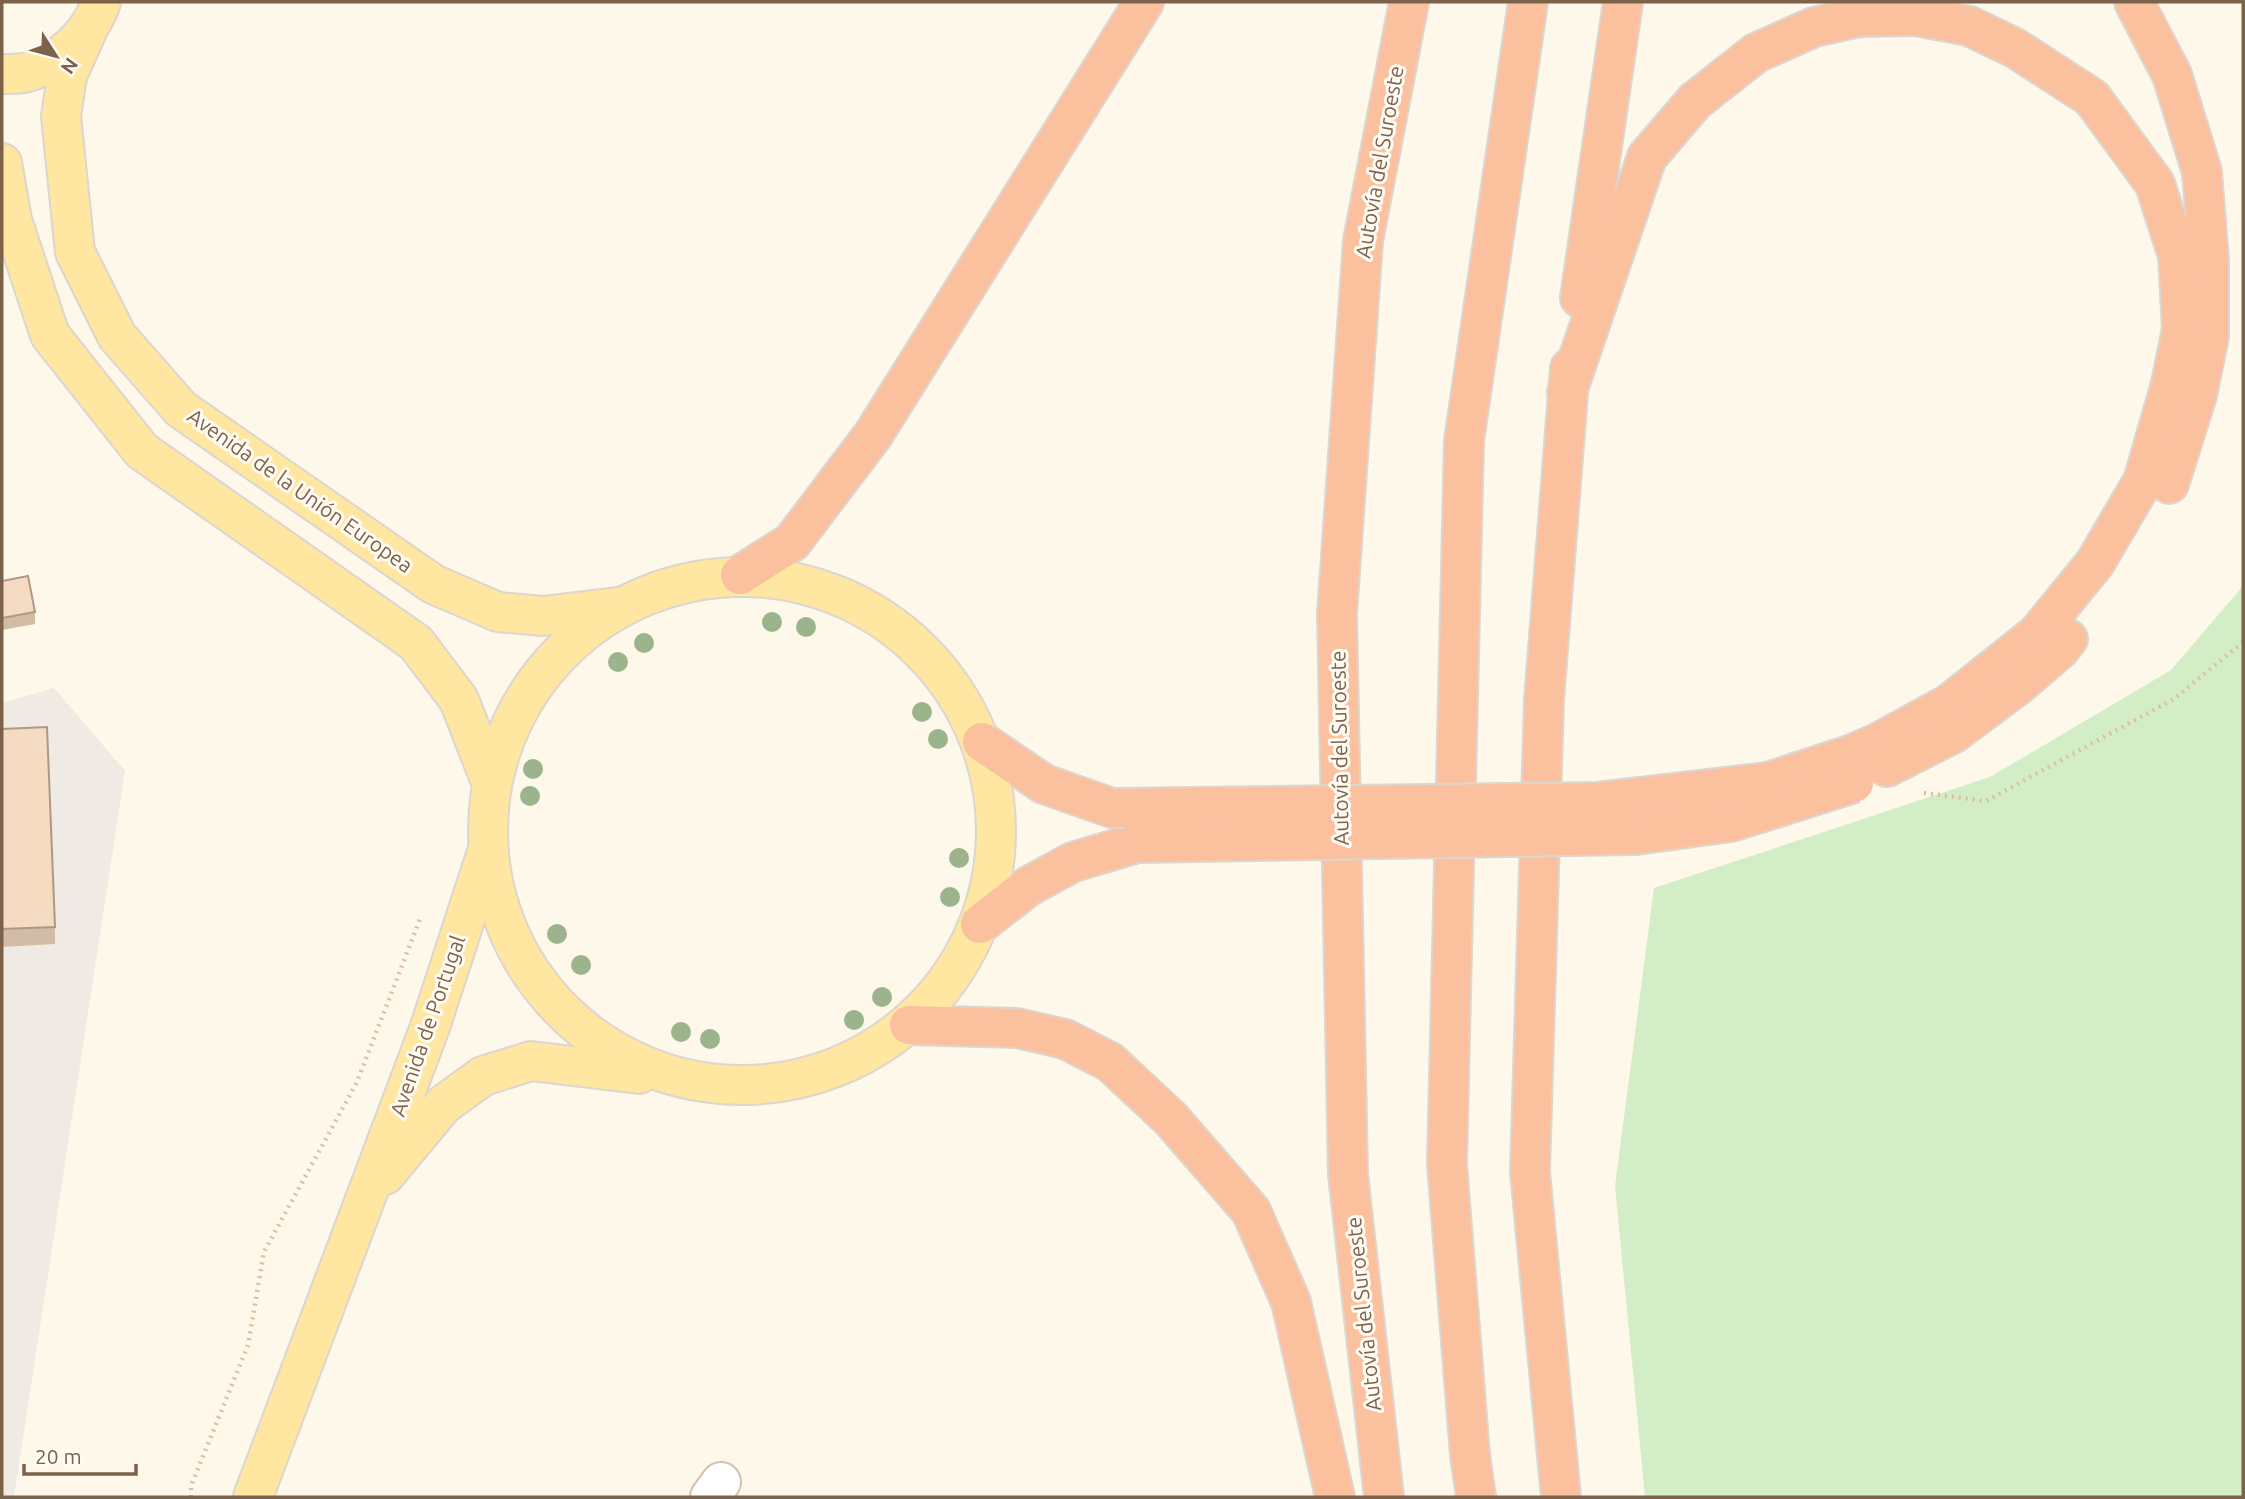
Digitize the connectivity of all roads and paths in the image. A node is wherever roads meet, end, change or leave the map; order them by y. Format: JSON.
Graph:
{"nodes":[{"id":1,"x":1144,"y":2,"type":"edge"},
{"id":2,"x":1409,"y":2,"type":"edge"},
{"id":3,"x":1528,"y":2,"type":"edge"},
{"id":4,"x":1623,"y":2,"type":"edge"},
{"id":5,"x":2134,"y":2,"type":"edge"},
{"id":6,"x":94,"y":16,"type":"edge"},
{"id":7,"x":2,"y":74,"type":"edge"},
{"id":8,"x":2,"y":163,"type":"edge"},
{"id":9,"x":1567,"y":392,"type":"junction"},
{"id":10,"x":740,"y":575,"type":"junction"},
{"id":11,"x":617,"y":607,"type":"junction"},
{"id":12,"x":2243,"y":642,"type":"edge"},
{"id":13,"x":982,"y":742,"type":"junction"},
{"id":14,"x":1852,"y":769,"type":"junction"},
{"id":15,"x":491,"y":782,"type":"junction"},
{"id":16,"x":1920,"y":792,"type":"dead end"},
{"id":17,"x":487,"y":852,"type":"junction"},
{"id":18,"x":420,"y":919,"type":"dead end"},
{"id":19,"x":980,"y":924,"type":"junction"},
{"id":20,"x":909,"y":1025,"type":"junction"},
{"id":21,"x":673,"y":1078,"type":"junction"},
{"id":22,"x":365,"y":1199,"type":"junction"},
{"id":23,"x":191,"y":1497,"type":"edge"},
{"id":24,"x":253,"y":1497,"type":"edge"},
{"id":25,"x":1335,"y":1497,"type":"edge"},
{"id":26,"x":1384,"y":1497,"type":"edge"},
{"id":27,"x":1476,"y":1497,"type":"edge"},
{"id":28,"x":1561,"y":1497,"type":"edge"}],
"edges":[{"from":1,"to":10,"type":"highway"},
{"from":2,"to":26,"type":"highway","name":"Autovía del Suroeste"},
{"from":3,"to":27,"type":"highway"},
{"from":4,"to":9,"type":"highway"},
{"from":5,"to":14,"type":"highway"},
{"from":6,"to":7,"type":"main road"},
{"from":6,"to":11,"type":"main road","name":"Avenida de la Unión Europea"},
{"from":8,"to":15,"type":"main road"},
{"from":9,"to":14,"type":"highway"},
{"from":9,"to":28,"type":"highway"},
{"from":10,"to":11,"type":"main road"},
{"from":10,"to":13,"type":"main road"},
{"from":11,"to":15,"type":"main road"},
{"from":12,"to":16,"type":"path"},
{"from":13,"to":14,"type":"highway","bridge":true},
{"from":13,"to":19,"type":"main road"},
{"from":14,"to":19,"type":"highway","bridge":true},
{"from":15,"to":17,"type":"main road"},
{"from":17,"to":21,"type":"main road"},
{"from":17,"to":22,"type":"main road","name":"Avenida de Portugal"},
{"from":18,"to":23,"type":"path"},
{"from":19,"to":20,"type":"main road"},
{"from":20,"to":21,"type":"main road"},
{"from":20,"to":25,"type":"highway"},
{"from":21,"to":22,"type":"main road","name":"Avenida de Portugal"},
{"from":22,"to":24,"type":"main road","name":"Avenida de Portugal"}]}
